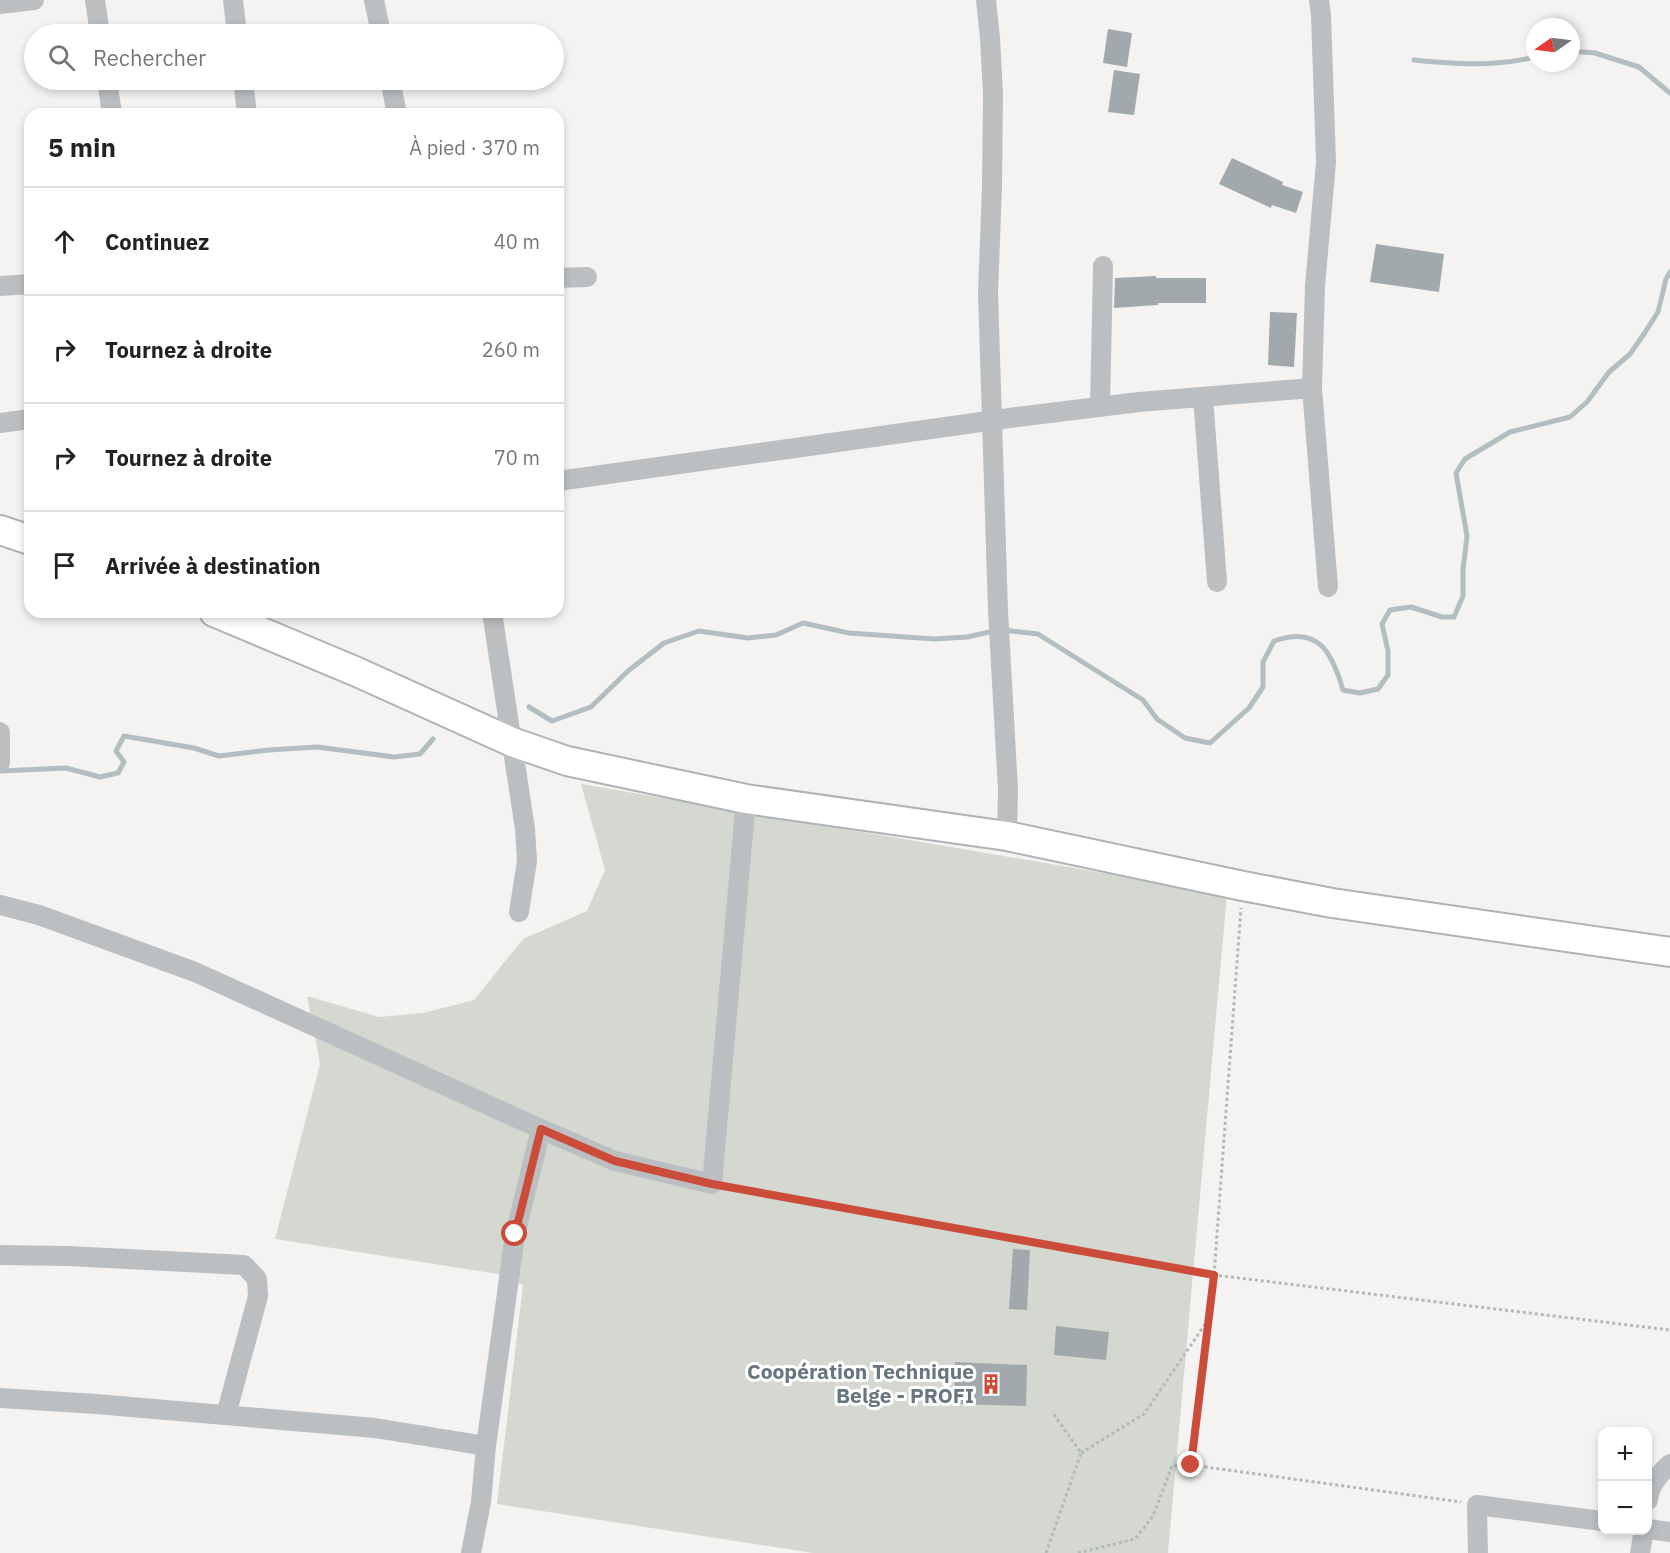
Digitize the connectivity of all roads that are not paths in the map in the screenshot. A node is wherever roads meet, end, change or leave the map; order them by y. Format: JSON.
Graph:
{"nodes":[{"id":1,"x":34,"y":0,"type":"edge"},
{"id":2,"x":95,"y":0,"type":"edge"},
{"id":3,"x":233,"y":0,"type":"edge"},
{"id":4,"x":374,"y":0,"type":"edge"},
{"id":5,"x":986,"y":0,"type":"edge"},
{"id":6,"x":1319,"y":0,"type":"edge"},
{"id":7,"x":0,"y":4,"type":"edge"},
{"id":8,"x":99,"y":24,"type":"edge"},
{"id":9,"x":236,"y":24,"type":"edge"},
{"id":10,"x":379,"y":24,"type":"edge"},
{"id":11,"x":108,"y":90,"type":"edge"},
{"id":12,"x":244,"y":90,"type":"edge"},
{"id":13,"x":392,"y":90,"type":"edge"},
{"id":14,"x":111,"y":108,"type":"edge"},
{"id":15,"x":246,"y":108,"type":"edge"},
{"id":16,"x":396,"y":108,"type":"edge"},
{"id":17,"x":1103,"y":266,"type":"dead end"},
{"id":18,"x":564,"y":278,"type":"edge"},
{"id":19,"x":587,"y":278,"type":"dead end"},
{"id":20,"x":24,"y":284,"type":"edge"},
{"id":21,"x":0,"y":286,"type":"edge"},
{"id":22,"x":1312,"y":388,"type":"junction"},
{"id":23,"x":1203,"y":397,"type":"junction"},
{"id":24,"x":1100,"y":406,"type":"junction"},
{"id":25,"x":24,"y":420,"type":"edge"},
{"id":26,"x":993,"y":420,"type":"junction"},
{"id":27,"x":0,"y":423,"type":"edge"},
{"id":28,"x":564,"y":480,"type":"edge"},
{"id":29,"x":0,"y":530,"type":"edge"},
{"id":30,"x":24,"y":538,"type":"edge"},
{"id":31,"x":1217,"y":582,"type":"dead end"},
{"id":32,"x":1328,"y":587,"type":"dead end"},
{"id":33,"x":228,"y":618,"type":"edge"},
{"id":34,"x":493,"y":618,"type":"edge"},
{"id":35,"x":0,"y":732,"type":"edge"},
{"id":36,"x":0,"y":740,"type":"edge"},
{"id":37,"x":512,"y":742,"type":"junction"},
{"id":38,"x":0,"y":763,"type":"edge"},
{"id":39,"x":746,"y":799,"type":"junction"},
{"id":40,"x":1007,"y":836,"type":"junction"},
{"id":41,"x":0,"y":905,"type":"edge"},
{"id":42,"x":519,"y":912,"type":"dead end"},
{"id":43,"x":1670,"y":952,"type":"edge"},
{"id":44,"x":541,"y":1129,"type":"junction"},
{"id":45,"x":0,"y":1255,"type":"edge"},
{"id":46,"x":0,"y":1398,"type":"edge"},
{"id":47,"x":226,"y":1415,"type":"junction"},
{"id":48,"x":486,"y":1446,"type":"junction"},
{"id":49,"x":1670,"y":1464,"type":"edge"},
{"id":50,"x":1652,"y":1486,"type":"edge"},
{"id":51,"x":1598,"y":1520,"type":"edge"},
{"id":52,"x":1652,"y":1530,"type":"edge"},
{"id":53,"x":1670,"y":1532,"type":"edge"},
{"id":54,"x":1645,"y":1535,"type":"edge"},
{"id":55,"x":471,"y":1553,"type":"edge"},
{"id":56,"x":1478,"y":1553,"type":"edge"},
{"id":57,"x":1640,"y":1553,"type":"edge"}],
"edges":[{"from":1,"to":7,"type":"street"},
{"from":2,"to":8,"type":"street"},
{"from":3,"to":9,"type":"street"},
{"from":4,"to":10,"type":"street"},
{"from":5,"to":26,"type":"street"},
{"from":6,"to":22,"type":"street"},
{"from":11,"to":14,"type":"street"},
{"from":12,"to":15,"type":"street"},
{"from":13,"to":16,"type":"street"},
{"from":17,"to":24,"type":"street"},
{"from":18,"to":19,"type":"street"},
{"from":20,"to":21,"type":"street"},
{"from":22,"to":23,"type":"street"},
{"from":22,"to":32,"type":"street"},
{"from":23,"to":24,"type":"street"},
{"from":23,"to":31,"type":"street"},
{"from":24,"to":26,"type":"street"},
{"from":25,"to":27,"type":"street"},
{"from":26,"to":28,"type":"street"},
{"from":26,"to":40,"type":"street"},
{"from":29,"to":30,"type":"street"},
{"from":33,"to":37,"type":"street"},
{"from":34,"to":37,"type":"street"},
{"from":35,"to":36,"type":"street"},
{"from":36,"to":38,"type":"street"},
{"from":37,"to":39,"type":"street"},
{"from":37,"to":42,"type":"street"},
{"from":39,"to":40,"type":"street"},
{"from":39,"to":44,"type":"street"},
{"from":40,"to":43,"type":"street"},
{"from":41,"to":44,"type":"street"},
{"from":44,"to":48,"type":"street"},
{"from":45,"to":47,"type":"street"},
{"from":46,"to":47,"type":"street"},
{"from":47,"to":48,"type":"street"},
{"from":48,"to":55,"type":"street"},
{"from":49,"to":50,"type":"street"},
{"from":51,"to":56,"type":"street"},
{"from":52,"to":53,"type":"street"},
{"from":54,"to":57,"type":"street"}]}
